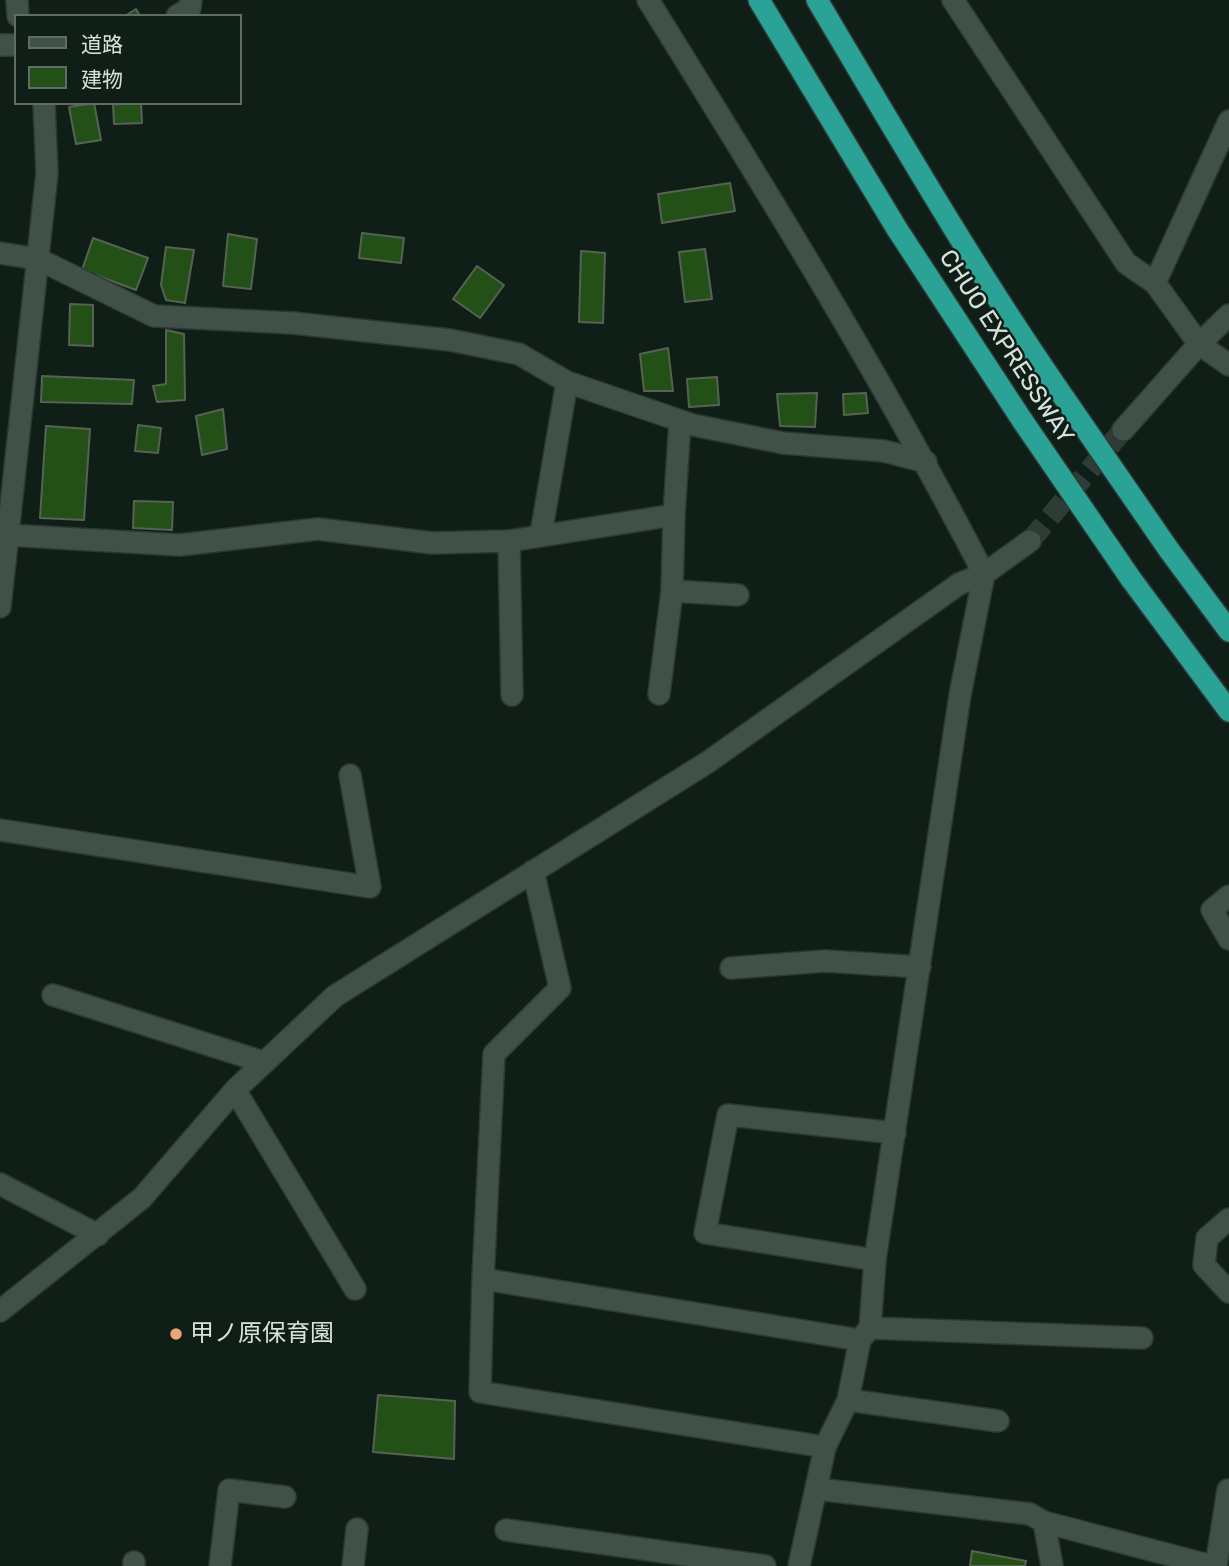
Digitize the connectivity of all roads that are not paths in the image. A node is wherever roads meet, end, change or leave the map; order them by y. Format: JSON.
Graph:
{"nodes":[{"id":1,"x":191,"y":0,"type":"edge"},
{"id":2,"x":648,"y":0,"type":"edge"},
{"id":3,"x":759,"y":0,"type":"edge"},
{"id":4,"x":817,"y":0,"type":"edge"},
{"id":5,"x":953,"y":0,"type":"edge"},
{"id":6,"x":180,"y":14,"type":"edge"},
{"id":7,"x":44,"y":105,"type":"edge"},
{"id":8,"x":1229,"y":121,"type":"edge"},
{"id":9,"x":0,"y":253,"type":"edge"},
{"id":10,"x":38,"y":259,"type":"junction"},
{"id":11,"x":1155,"y":283,"type":"junction"},
{"id":12,"x":1229,"y":315,"type":"edge"},
{"id":13,"x":1199,"y":344,"type":"junction"},
{"id":14,"x":1229,"y":365,"type":"edge"},
{"id":15,"x":567,"y":382,"type":"junction"},
{"id":16,"x":680,"y":421,"type":"junction"},
{"id":17,"x":1123,"y":430,"type":"tunnel mouth"},
{"id":18,"x":926,"y":462,"type":"junction"},
{"id":19,"x":674,"y":514,"type":"junction"},
{"id":20,"x":541,"y":534,"type":"junction"},
{"id":21,"x":7,"y":535,"type":"junction"},
{"id":22,"x":509,"y":541,"type":"junction"},
{"id":23,"x":1030,"y":541,"type":"tunnel mouth"},
{"id":24,"x":984,"y":574,"type":"junction"},
{"id":25,"x":672,"y":591,"type":"junction"},
{"id":26,"x":738,"y":595,"type":"dead end"},
{"id":27,"x":0,"y":599,"type":"edge"},
{"id":28,"x":1229,"y":631,"type":"edge"},
{"id":29,"x":659,"y":694,"type":"dead end"},
{"id":30,"x":512,"y":695,"type":"dead end"},
{"id":31,"x":1229,"y":711,"type":"edge"},
{"id":32,"x":350,"y":775,"type":"dead end"},
{"id":33,"x":0,"y":830,"type":"edge"},
{"id":34,"x":533,"y":871,"type":"junction"},
{"id":35,"x":1229,"y":896,"type":"edge"},
{"id":36,"x":1229,"y":939,"type":"edge"},
{"id":37,"x":920,"y":967,"type":"junction"},
{"id":38,"x":732,"y":968,"type":"dead end"},
{"id":39,"x":53,"y":995,"type":"dead end"},
{"id":40,"x":263,"y":1062,"type":"junction"},
{"id":41,"x":235,"y":1090,"type":"junction"},
{"id":42,"x":895,"y":1133,"type":"junction"},
{"id":43,"x":0,"y":1184,"type":"edge"},
{"id":44,"x":1229,"y":1219,"type":"edge"},
{"id":45,"x":97,"y":1235,"type":"junction"},
{"id":46,"x":876,"y":1260,"type":"junction"},
{"id":47,"x":483,"y":1279,"type":"junction"},
{"id":48,"x":355,"y":1289,"type":"dead end"},
{"id":49,"x":1229,"y":1292,"type":"edge"},
{"id":50,"x":0,"y":1311,"type":"edge"},
{"id":51,"x":865,"y":1334,"type":"junction"},
{"id":52,"x":1142,"y":1338,"type":"dead end"},
{"id":53,"x":848,"y":1401,"type":"junction"},
{"id":54,"x":998,"y":1420,"type":"dead end"},
{"id":55,"x":825,"y":1447,"type":"junction"},
{"id":56,"x":817,"y":1489,"type":"junction"},
{"id":57,"x":1228,"y":1490,"type":"edge"},
{"id":58,"x":285,"y":1497,"type":"dead end"},
{"id":59,"x":1044,"y":1522,"type":"junction"},
{"id":60,"x":357,"y":1529,"type":"dead end"},
{"id":61,"x":506,"y":1530,"type":"dead end"},
{"id":62,"x":220,"y":1566,"type":"edge"},
{"id":63,"x":353,"y":1566,"type":"edge"},
{"id":64,"x":765,"y":1566,"type":"edge"},
{"id":65,"x":799,"y":1566,"type":"edge"},
{"id":66,"x":1052,"y":1566,"type":"edge"},
{"id":67,"x":1214,"y":1566,"type":"edge"}],
"edges":[{"from":1,"to":6,"type":"street"},
{"from":2,"to":18,"type":"street"},
{"from":3,"to":31,"type":"highway","name":"CHUO EXPRESSWAY","bridge":true},
{"from":4,"to":28,"type":"highway","name":"CHUO EXPRESSWAY","bridge":true},
{"from":5,"to":11,"type":"street"},
{"from":7,"to":10,"type":"street"},
{"from":8,"to":11,"type":"street"},
{"from":9,"to":10,"type":"street"},
{"from":10,"to":15,"type":"street"},
{"from":10,"to":21,"type":"street"},
{"from":11,"to":13,"type":"street"},
{"from":12,"to":13,"type":"street"},
{"from":13,"to":14,"type":"street"},
{"from":13,"to":17,"type":"street"},
{"from":15,"to":16,"type":"street"},
{"from":15,"to":20,"type":"street"},
{"from":16,"to":18,"type":"street"},
{"from":16,"to":19,"type":"street"},
{"from":18,"to":24,"type":"street"},
{"from":19,"to":20,"type":"street"},
{"from":19,"to":25,"type":"street"},
{"from":20,"to":22,"type":"street"},
{"from":21,"to":22,"type":"street"},
{"from":21,"to":27,"type":"street"},
{"from":22,"to":30,"type":"street"},
{"from":23,"to":24,"type":"street"},
{"from":24,"to":34,"type":"street"},
{"from":24,"to":37,"type":"street"},
{"from":25,"to":26,"type":"street"},
{"from":25,"to":29,"type":"street"},
{"from":32,"to":33,"type":"street"},
{"from":34,"to":40,"type":"street"},
{"from":34,"to":47,"type":"street"},
{"from":35,"to":36,"type":"street"},
{"from":37,"to":38,"type":"street"},
{"from":37,"to":42,"type":"street"},
{"from":39,"to":40,"type":"street"},
{"from":40,"to":41,"type":"street"},
{"from":41,"to":45,"type":"street"},
{"from":41,"to":48,"type":"street"},
{"from":42,"to":46,"type":"street"},
{"from":42,"to":46,"type":"street"},
{"from":43,"to":45,"type":"street"},
{"from":44,"to":49,"type":"street"},
{"from":45,"to":50,"type":"street"},
{"from":46,"to":51,"type":"street"},
{"from":47,"to":51,"type":"street"},
{"from":47,"to":55,"type":"street"},
{"from":51,"to":52,"type":"street"},
{"from":51,"to":53,"type":"street"},
{"from":53,"to":54,"type":"street"},
{"from":53,"to":55,"type":"street"},
{"from":55,"to":56,"type":"street"},
{"from":56,"to":59,"type":"street"},
{"from":56,"to":65,"type":"street"},
{"from":57,"to":67,"type":"street"},
{"from":58,"to":62,"type":"street"},
{"from":59,"to":66,"type":"street"},
{"from":59,"to":67,"type":"street"},
{"from":60,"to":63,"type":"street"},
{"from":61,"to":64,"type":"street"}]}
